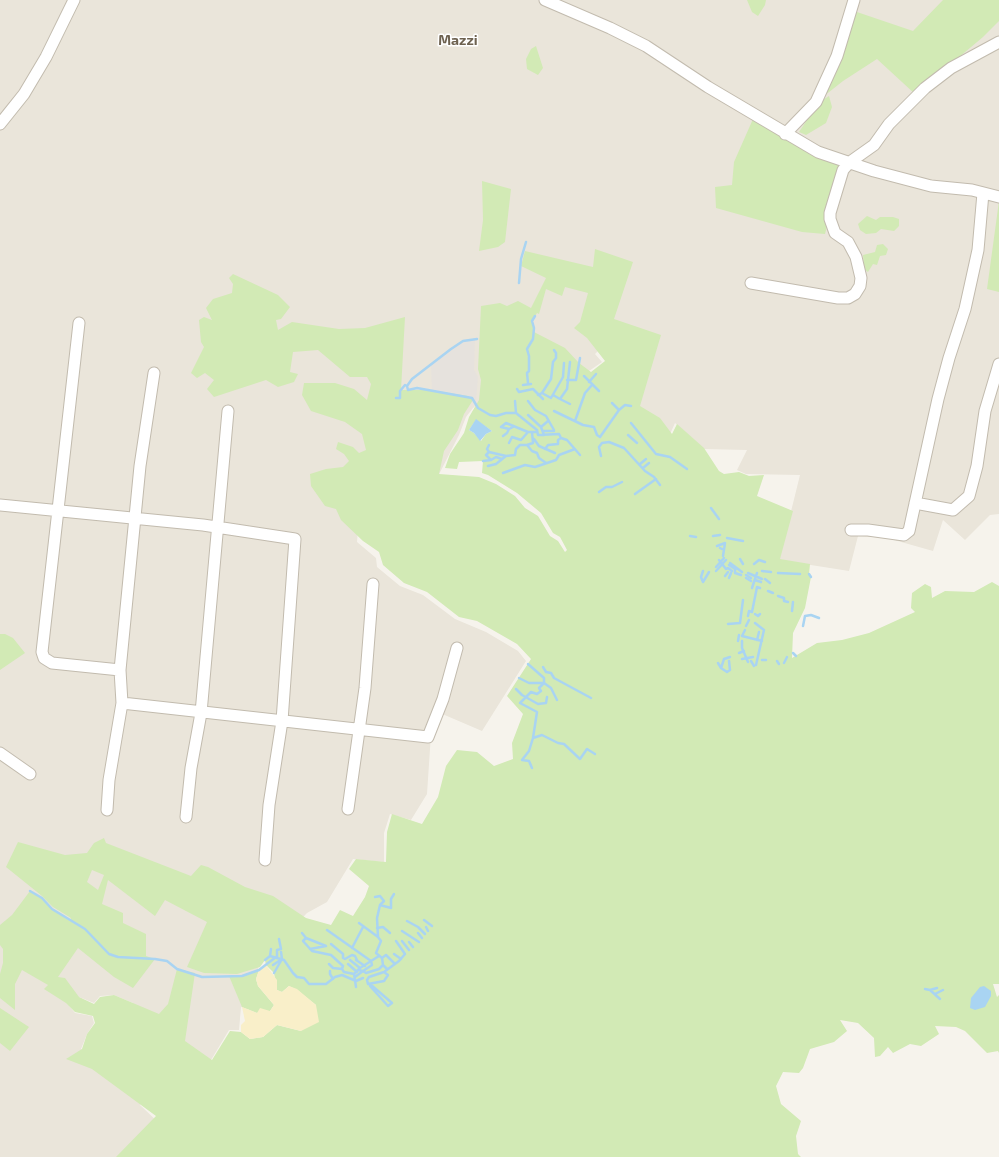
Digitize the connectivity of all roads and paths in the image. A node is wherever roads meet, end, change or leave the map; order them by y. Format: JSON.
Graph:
{"nodes":[{"id":1,"x":74,"y":0,"type":"edge"},
{"id":2,"x":545,"y":0,"type":"edge"},
{"id":3,"x":854,"y":0,"type":"edge"},
{"id":4,"x":999,"y":42,"type":"edge"},
{"id":5,"x":0,"y":124,"type":"edge"},
{"id":6,"x":785,"y":134,"type":"junction"},
{"id":7,"x":850,"y":162,"type":"junction"},
{"id":8,"x":983,"y":193,"type":"junction"},
{"id":9,"x":999,"y":197,"type":"edge"},
{"id":10,"x":751,"y":282,"type":"dead end"},
{"id":11,"x":79,"y":323,"type":"dead end"},
{"id":12,"x":999,"y":364,"type":"edge"},
{"id":13,"x":154,"y":373,"type":"dead end"},
{"id":14,"x":228,"y":411,"type":"dead end"},
{"id":15,"x":915,"y":503,"type":"junction"},
{"id":16,"x":0,"y":505,"type":"edge"},
{"id":17,"x":56,"y":512,"type":"junction"},
{"id":18,"x":136,"y":520,"type":"junction"},
{"id":19,"x":219,"y":527,"type":"junction"},
{"id":20,"x":851,"y":530,"type":"dead end"},
{"id":21,"x":373,"y":584,"type":"dead end"},
{"id":22,"x":457,"y":648,"type":"dead end"},
{"id":23,"x":120,"y":670,"type":"junction"},
{"id":24,"x":122,"y":703,"type":"junction"},
{"id":25,"x":201,"y":713,"type":"junction"},
{"id":26,"x":282,"y":721,"type":"junction"},
{"id":27,"x":360,"y":729,"type":"junction"},
{"id":28,"x":0,"y":753,"type":"edge"},
{"id":29,"x":30,"y":774,"type":"dead end"},
{"id":30,"x":107,"y":810,"type":"dead end"},
{"id":31,"x":348,"y":810,"type":"dead end"},
{"id":32,"x":186,"y":817,"type":"dead end"},
{"id":33,"x":265,"y":860,"type":"dead end"}],
"edges":[{"from":1,"to":5,"type":"street"},
{"from":2,"to":6,"type":"street"},
{"from":3,"to":6,"type":"street"},
{"from":4,"to":7,"type":"street"},
{"from":6,"to":7,"type":"street"},
{"from":7,"to":8,"type":"street"},
{"from":7,"to":10,"type":"street"},
{"from":8,"to":9,"type":"street"},
{"from":8,"to":15,"type":"street"},
{"from":11,"to":17,"type":"street"},
{"from":12,"to":15,"type":"street"},
{"from":13,"to":18,"type":"street"},
{"from":14,"to":19,"type":"street"},
{"from":15,"to":20,"type":"street"},
{"from":16,"to":17,"type":"street"},
{"from":17,"to":18,"type":"street"},
{"from":17,"to":23,"type":"street"},
{"from":18,"to":19,"type":"street"},
{"from":18,"to":23,"type":"street"},
{"from":19,"to":25,"type":"street"},
{"from":19,"to":26,"type":"street"},
{"from":21,"to":27,"type":"street"},
{"from":22,"to":27,"type":"street"},
{"from":23,"to":24,"type":"street"},
{"from":24,"to":25,"type":"street"},
{"from":24,"to":30,"type":"street"},
{"from":25,"to":26,"type":"street"},
{"from":25,"to":32,"type":"street"},
{"from":26,"to":27,"type":"street"},
{"from":26,"to":33,"type":"street"},
{"from":27,"to":31,"type":"street"},
{"from":28,"to":29,"type":"street"}]}
